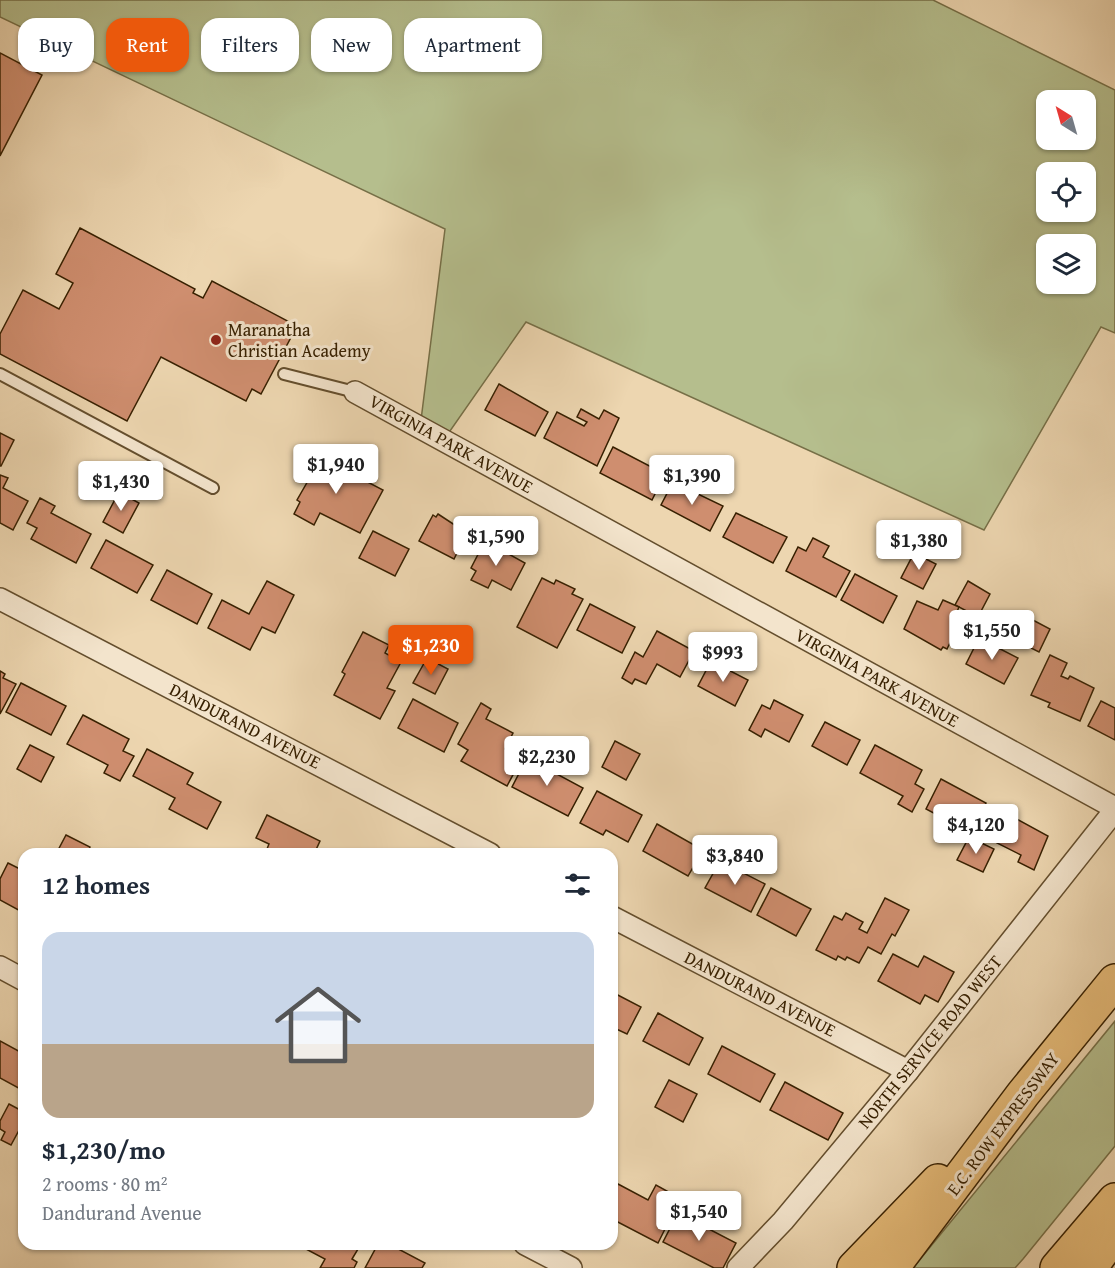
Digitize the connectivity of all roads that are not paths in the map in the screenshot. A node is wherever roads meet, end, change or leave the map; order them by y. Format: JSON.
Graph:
{"nodes":[{"id":1,"x":0,"y":374,"type":"edge"},
{"id":2,"x":284,"y":374,"type":"dead end"},
{"id":3,"x":355,"y":392,"type":"joint"},
{"id":4,"x":213,"y":488,"type":"dead end"},
{"id":5,"x":0,"y":599,"type":"edge"},
{"id":6,"x":1115,"y":809,"type":"edge"},
{"id":7,"x":478,"y":848,"type":"edge"},
{"id":8,"x":618,"y":920,"type":"edge"},
{"id":9,"x":0,"y":967,"type":"edge"},
{"id":10,"x":18,"y":977,"type":"edge"},
{"id":11,"x":1115,"y":981,"type":"edge"},
{"id":12,"x":908,"y":1071,"type":"junction"},
{"id":13,"x":1023,"y":1094,"type":"junction"},
{"id":14,"x":1115,"y":1200,"type":"edge"},
{"id":15,"x":1115,"y":1234,"type":"edge"},
{"id":16,"x":536,"y":1250,"type":"edge"},
{"id":17,"x":571,"y":1268,"type":"edge"},
{"id":18,"x":738,"y":1268,"type":"edge"},
{"id":19,"x":854,"y":1268,"type":"edge"},
{"id":20,"x":892,"y":1268,"type":"edge"},
{"id":21,"x":1057,"y":1268,"type":"edge"},
{"id":22,"x":1090,"y":1268,"type":"edge"}],
"edges":[{"from":1,"to":4,"type":"lane"},
{"from":2,"to":3,"type":"lane"},
{"from":3,"to":6,"type":"street","name":"VIRGINIA PARK AVENUE"},
{"from":5,"to":7,"type":"street","name":"DANDURAND AVENUE"},
{"from":6,"to":12,"type":"street","name":"NORTH SERVICE ROAD WEST"},
{"from":8,"to":12,"type":"street","name":"DANDURAND AVENUE"},
{"from":9,"to":10,"type":"street"},
{"from":11,"to":13,"type":"highway","name":"E.C. ROW EXPRESSWAY"},
{"from":12,"to":18,"type":"street","name":"NORTH SERVICE ROAD WEST"},
{"from":13,"to":19,"type":"highway"},
{"from":13,"to":20,"type":"highway","name":"E.C. ROW EXPRESSWAY"},
{"from":14,"to":21,"type":"highway"},
{"from":15,"to":22,"type":"highway"},
{"from":16,"to":17,"type":"street"}]}
